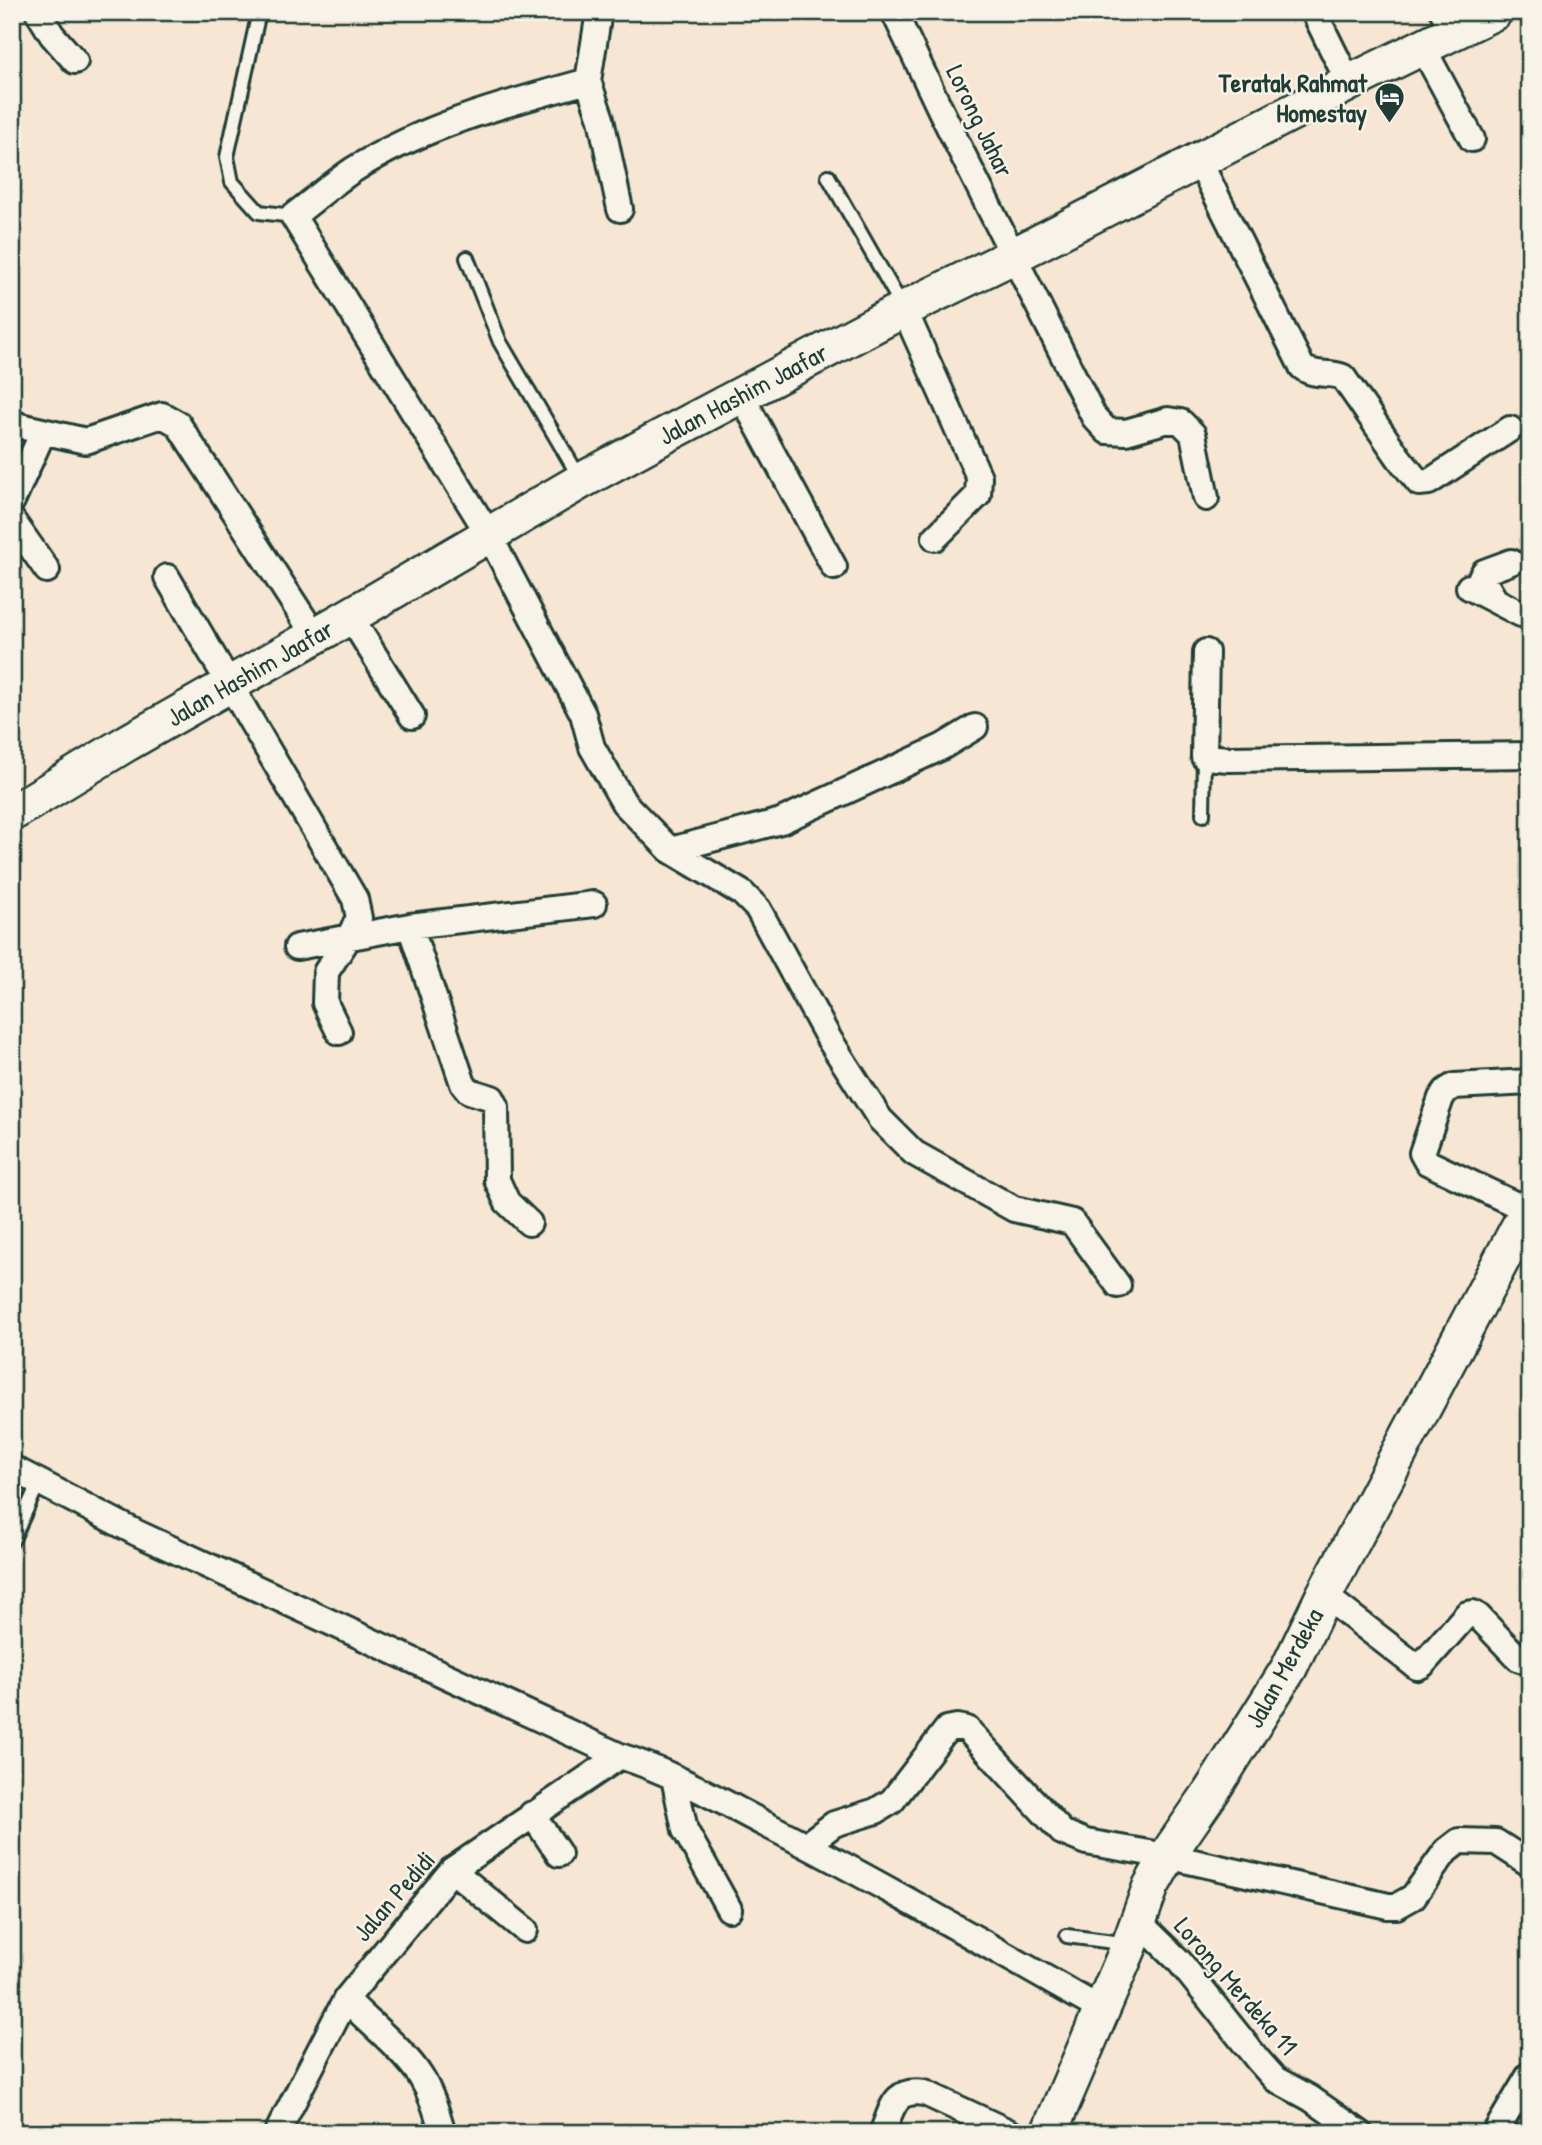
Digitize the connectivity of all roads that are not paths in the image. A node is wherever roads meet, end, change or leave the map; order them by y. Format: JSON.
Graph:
{"nodes":[{"id":1,"x":37,"y":12,"type":"edge"},
{"id":2,"x":259,"y":12,"type":"edge"},
{"id":3,"x":599,"y":12,"type":"edge"},
{"id":4,"x":894,"y":12,"type":"edge"},
{"id":5,"x":1314,"y":12,"type":"edge"},
{"id":6,"x":1494,"y":12,"type":"edge"},
{"id":7,"x":1436,"y":31,"type":"edge"},
{"id":8,"x":75,"y":61,"type":"dead end"},
{"id":9,"x":589,"y":81,"type":"junction"},
{"id":10,"x":1349,"y":83,"type":"junction"},
{"id":11,"x":1472,"y":139,"type":"dead end"},
{"id":12,"x":1199,"y":161,"type":"junction"},
{"id":13,"x":828,"y":176,"type":"dead end"},
{"id":14,"x":620,"y":209,"type":"dead end"},
{"id":15,"x":293,"y":216,"type":"junction"},
{"id":16,"x":1013,"y":256,"type":"junction"},
{"id":17,"x":467,"y":258,"type":"dead end"},
{"id":18,"x":904,"y":309,"type":"junction"},
{"id":19,"x":741,"y":395,"type":"junction"},
{"id":20,"x":12,"y":422,"type":"edge"},
{"id":21,"x":1510,"y":429,"type":"dead end"},
{"id":22,"x":43,"y":432,"type":"junction"},
{"id":23,"x":581,"y":481,"type":"junction"},
{"id":24,"x":1206,"y":498,"type":"dead end"},
{"id":25,"x":12,"y":501,"type":"edge"},
{"id":26,"x":12,"y":520,"type":"edge"},
{"id":27,"x":489,"y":535,"type":"junction"},
{"id":28,"x":935,"y":538,"type":"dead end"},
{"id":29,"x":1511,"y":562,"type":"dead end"},
{"id":30,"x":834,"y":567,"type":"dead end"},
{"id":31,"x":47,"y":570,"type":"dead end"},
{"id":32,"x":167,"y":576,"type":"dead end"},
{"id":33,"x":1469,"y":587,"type":"dead end"},
{"id":34,"x":1495,"y":600,"type":"junction"},
{"id":35,"x":1530,"y":614,"type":"edge"},
{"id":36,"x":350,"y":616,"type":"junction"},
{"id":37,"x":314,"y":636,"type":"junction"},
{"id":38,"x":1206,"y":652,"type":"dead end"},
{"id":39,"x":230,"y":683,"type":"junction"},
{"id":40,"x":412,"y":716,"type":"dead end"},
{"id":41,"x":975,"y":727,"type":"dead end"},
{"id":42,"x":1530,"y":755,"type":"edge"},
{"id":43,"x":1204,"y":757,"type":"junction"},
{"id":44,"x":12,"y":813,"type":"edge"},
{"id":45,"x":1203,"y":815,"type":"dead end"},
{"id":46,"x":670,"y":850,"type":"junction"},
{"id":47,"x":594,"y":904,"type":"dead end"},
{"id":48,"x":410,"y":926,"type":"junction"},
{"id":49,"x":349,"y":937,"type":"junction"},
{"id":50,"x":297,"y":947,"type":"dead end"},
{"id":51,"x":339,"y":1032,"type":"dead end"},
{"id":52,"x":1530,"y":1082,"type":"edge"},
{"id":53,"x":1528,"y":1208,"type":"edge"},
{"id":54,"x":529,"y":1223,"type":"dead end"},
{"id":55,"x":1118,"y":1285,"type":"dead end"},
{"id":56,"x":13,"y":1471,"type":"edge"},
{"id":57,"x":39,"y":1482,"type":"junction"},
{"id":58,"x":12,"y":1541,"type":"edge"},
{"id":59,"x":1324,"y":1595,"type":"junction"},
{"id":60,"x":1530,"y":1656,"type":"edge"},
{"id":61,"x":620,"y":1756,"type":"junction"},
{"id":62,"x":674,"y":1778,"type":"junction"},
{"id":63,"x":532,"y":1814,"type":"junction"},
{"id":64,"x":806,"y":1845,"type":"junction"},
{"id":65,"x":559,"y":1854,"type":"dead end"},
{"id":66,"x":1167,"y":1856,"type":"junction"},
{"id":67,"x":1530,"y":1864,"type":"edge"},
{"id":68,"x":452,"y":1870,"type":"junction"},
{"id":69,"x":730,"y":1909,"type":"dead end"},
{"id":70,"x":525,"y":1930,"type":"dead end"},
{"id":71,"x":1134,"y":1933,"type":"junction"},
{"id":72,"x":1067,"y":1936,"type":"dead end"},
{"id":73,"x":346,"y":1999,"type":"junction"},
{"id":74,"x":1102,"y":2010,"type":"junction"},
{"id":75,"x":1530,"y":2074,"type":"edge"},
{"id":76,"x":277,"y":2133,"type":"edge"},
{"id":77,"x":443,"y":2133,"type":"edge"},
{"id":78,"x":882,"y":2133,"type":"edge"},
{"id":79,"x":1012,"y":2133,"type":"edge"},
{"id":80,"x":1049,"y":2133,"type":"edge"},
{"id":81,"x":1360,"y":2133,"type":"edge"},
{"id":82,"x":1495,"y":2133,"type":"edge"}],
"edges":[{"from":1,"to":8,"type":"street"},
{"from":2,"to":15,"type":"lane"},
{"from":3,"to":9,"type":"street"},
{"from":4,"to":16,"type":"street","name":"Lorong Jahar"},
{"from":5,"to":10,"type":"street"},
{"from":6,"to":7,"type":"street","name":"Jalan Hashim Jaafar"},
{"from":7,"to":10,"type":"street","name":"Jalan Hashim Jaafar"},
{"from":7,"to":11,"type":"street"},
{"from":9,"to":14,"type":"street"},
{"from":9,"to":15,"type":"street"},
{"from":10,"to":12,"type":"street","name":"Jalan Hashim Jaafar"},
{"from":12,"to":16,"type":"street","name":"Jalan Hashim Jaafar"},
{"from":12,"to":21,"type":"street"},
{"from":13,"to":18,"type":"lane"},
{"from":15,"to":27,"type":"street"},
{"from":16,"to":18,"type":"street","name":"Jalan Hashim Jaafar"},
{"from":16,"to":24,"type":"street","name":"Lorong Jahar"},
{"from":17,"to":23,"type":"lane"},
{"from":18,"to":19,"type":"street","name":"Jalan Hashim Jaafar"},
{"from":18,"to":28,"type":"street"},
{"from":19,"to":23,"type":"street","name":"Jalan Hashim Jaafar"},
{"from":19,"to":30,"type":"street"},
{"from":20,"to":22,"type":"street"},
{"from":22,"to":25,"type":"street"},
{"from":22,"to":37,"type":"street"},
{"from":23,"to":27,"type":"street","name":"Jalan Hashim Jaafar"},
{"from":26,"to":31,"type":"street"},
{"from":27,"to":36,"type":"street","name":"Jalan Hashim Jaafar"},
{"from":27,"to":46,"type":"street"},
{"from":29,"to":34,"type":"street"},
{"from":32,"to":39,"type":"street"},
{"from":33,"to":34,"type":"street"},
{"from":34,"to":35,"type":"street"},
{"from":36,"to":37,"type":"street","name":"Jalan Hashim Jaafar"},
{"from":36,"to":40,"type":"street"},
{"from":37,"to":39,"type":"street","name":"Jalan Hashim Jaafar"},
{"from":38,"to":43,"type":"street"},
{"from":39,"to":44,"type":"street","name":"Jalan Hashim Jaafar"},
{"from":39,"to":49,"type":"street"},
{"from":41,"to":46,"type":"street"},
{"from":42,"to":43,"type":"street"},
{"from":43,"to":45,"type":"lane"},
{"from":46,"to":55,"type":"street"},
{"from":47,"to":48,"type":"street"},
{"from":48,"to":49,"type":"street"},
{"from":48,"to":54,"type":"street"},
{"from":49,"to":50,"type":"street"},
{"from":49,"to":51,"type":"street"},
{"from":52,"to":53,"type":"street"},
{"from":53,"to":59,"type":"street","name":"Jalan Merdeka"},
{"from":56,"to":57,"type":"street"},
{"from":57,"to":58,"type":"lane"},
{"from":57,"to":61,"type":"street"},
{"from":59,"to":60,"type":"street"},
{"from":59,"to":66,"type":"street","name":"Jalan Merdeka"},
{"from":61,"to":62,"type":"street"},
{"from":61,"to":63,"type":"street","name":"Jalan Pedidi"},
{"from":62,"to":64,"type":"street"},
{"from":62,"to":69,"type":"street"},
{"from":63,"to":65,"type":"street"},
{"from":63,"to":68,"type":"street","name":"Jalan Pedidi"},
{"from":64,"to":66,"type":"street"},
{"from":64,"to":74,"type":"street"},
{"from":66,"to":67,"type":"street"},
{"from":66,"to":71,"type":"street","name":"Jalan Merdeka"},
{"from":68,"to":70,"type":"street"},
{"from":68,"to":73,"type":"street","name":"Jalan Pedidi"},
{"from":71,"to":72,"type":"lane"},
{"from":71,"to":74,"type":"street","name":"Jalan Merdeka"},
{"from":71,"to":81,"type":"street","name":"Lorong Merdeka 11"},
{"from":73,"to":76,"type":"street","name":"Jalan Pedidi"},
{"from":73,"to":77,"type":"street"},
{"from":74,"to":80,"type":"street","name":"Jalan Merdeka"},
{"from":75,"to":82,"type":"street"},
{"from":78,"to":79,"type":"street"}]}
